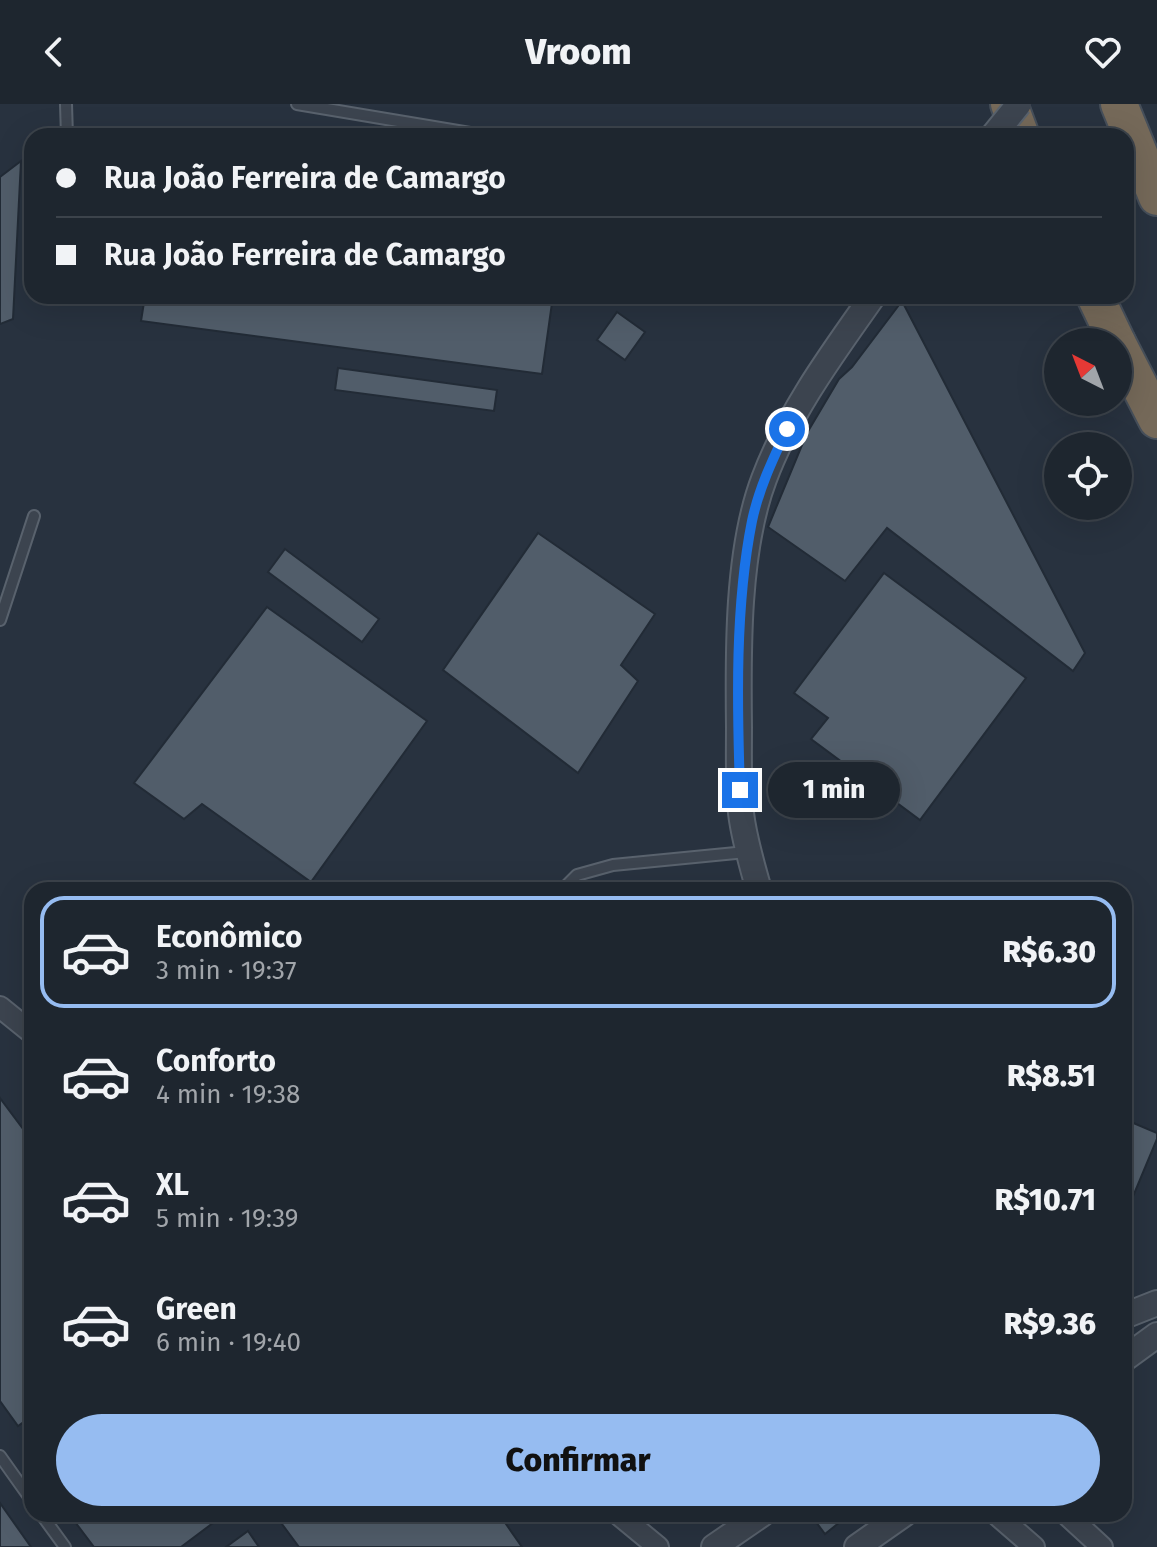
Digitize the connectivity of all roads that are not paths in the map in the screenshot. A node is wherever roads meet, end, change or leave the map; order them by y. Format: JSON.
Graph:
{"nodes":[{"id":1,"x":66,"y":104,"type":"edge"},
{"id":2,"x":297,"y":104,"type":"edge"},
{"id":3,"x":1009,"y":104,"type":"edge"},
{"id":4,"x":1019,"y":104,"type":"edge"},
{"id":5,"x":1119,"y":104,"type":"edge"},
{"id":6,"x":67,"y":128,"type":"edge"},
{"id":7,"x":440,"y":128,"type":"edge"},
{"id":8,"x":1000,"y":128,"type":"edge"},
{"id":9,"x":1018,"y":128,"type":"edge"},
{"id":10,"x":1129,"y":128,"type":"edge"},
{"id":11,"x":1134,"y":141,"type":"edge"},
{"id":12,"x":1157,"y":197,"type":"edge"},
{"id":13,"x":867,"y":304,"type":"edge"},
{"id":14,"x":1099,"y":304,"type":"edge"},
{"id":15,"x":1111,"y":328,"type":"edge"},
{"id":16,"x":1132,"y":371,"type":"edge"},
{"id":17,"x":1157,"y":420,"type":"edge"},
{"id":18,"x":34,"y":516,"type":"dead end"},
{"id":19,"x":3,"y":600,"type":"edge"},
{"id":20,"x":0,"y":620,"type":"edge"},
{"id":21,"x":748,"y":851,"type":"junction"},
{"id":22,"x":570,"y":882,"type":"edge"},
{"id":23,"x":757,"y":882,"type":"edge"},
{"id":24,"x":0,"y":1007,"type":"edge"},
{"id":25,"x":24,"y":1026,"type":"edge"},
{"id":26,"x":1157,"y":1303,"type":"edge"},
{"id":27,"x":1132,"y":1313,"type":"edge"},
{"id":28,"x":1157,"y":1335,"type":"edge"},
{"id":29,"x":1132,"y":1353,"type":"edge"},
{"id":30,"x":0,"y":1456,"type":"edge"},
{"id":31,"x":24,"y":1490,"type":"edge"},
{"id":32,"x":47,"y":1522,"type":"edge"},
{"id":33,"x":628,"y":1522,"type":"edge"},
{"id":34,"x":750,"y":1522,"type":"edge"},
{"id":35,"x":893,"y":1522,"type":"edge"},
{"id":36,"x":1005,"y":1522,"type":"edge"},
{"id":37,"x":1075,"y":1522,"type":"edge"},
{"id":38,"x":65,"y":1547,"type":"edge"},
{"id":39,"x":658,"y":1547,"type":"edge"},
{"id":40,"x":714,"y":1547,"type":"edge"},
{"id":41,"x":857,"y":1547,"type":"edge"},
{"id":42,"x":1034,"y":1547,"type":"edge"},
{"id":43,"x":1102,"y":1547,"type":"edge"}],
"edges":[{"from":1,"to":6,"type":"lane"},
{"from":2,"to":7,"type":"lane"},
{"from":3,"to":9,"type":"highway"},
{"from":4,"to":8,"type":"street","bridge":true},
{"from":5,"to":10,"type":"highway"},
{"from":11,"to":12,"type":"highway"},
{"from":13,"to":21,"type":"street"},
{"from":14,"to":15,"type":"highway"},
{"from":16,"to":17,"type":"highway"},
{"from":18,"to":19,"type":"lane"},
{"from":19,"to":20,"type":"lane"},
{"from":21,"to":22,"type":"lane"},
{"from":21,"to":23,"type":"street"},
{"from":24,"to":25,"type":"street"},
{"from":26,"to":27,"type":"street"},
{"from":28,"to":29,"type":"street"},
{"from":30,"to":31,"type":"lane"},
{"from":32,"to":38,"type":"lane"},
{"from":33,"to":39,"type":"street"},
{"from":34,"to":40,"type":"street"},
{"from":35,"to":41,"type":"street"},
{"from":36,"to":42,"type":"street"},
{"from":37,"to":43,"type":"street"}]}
